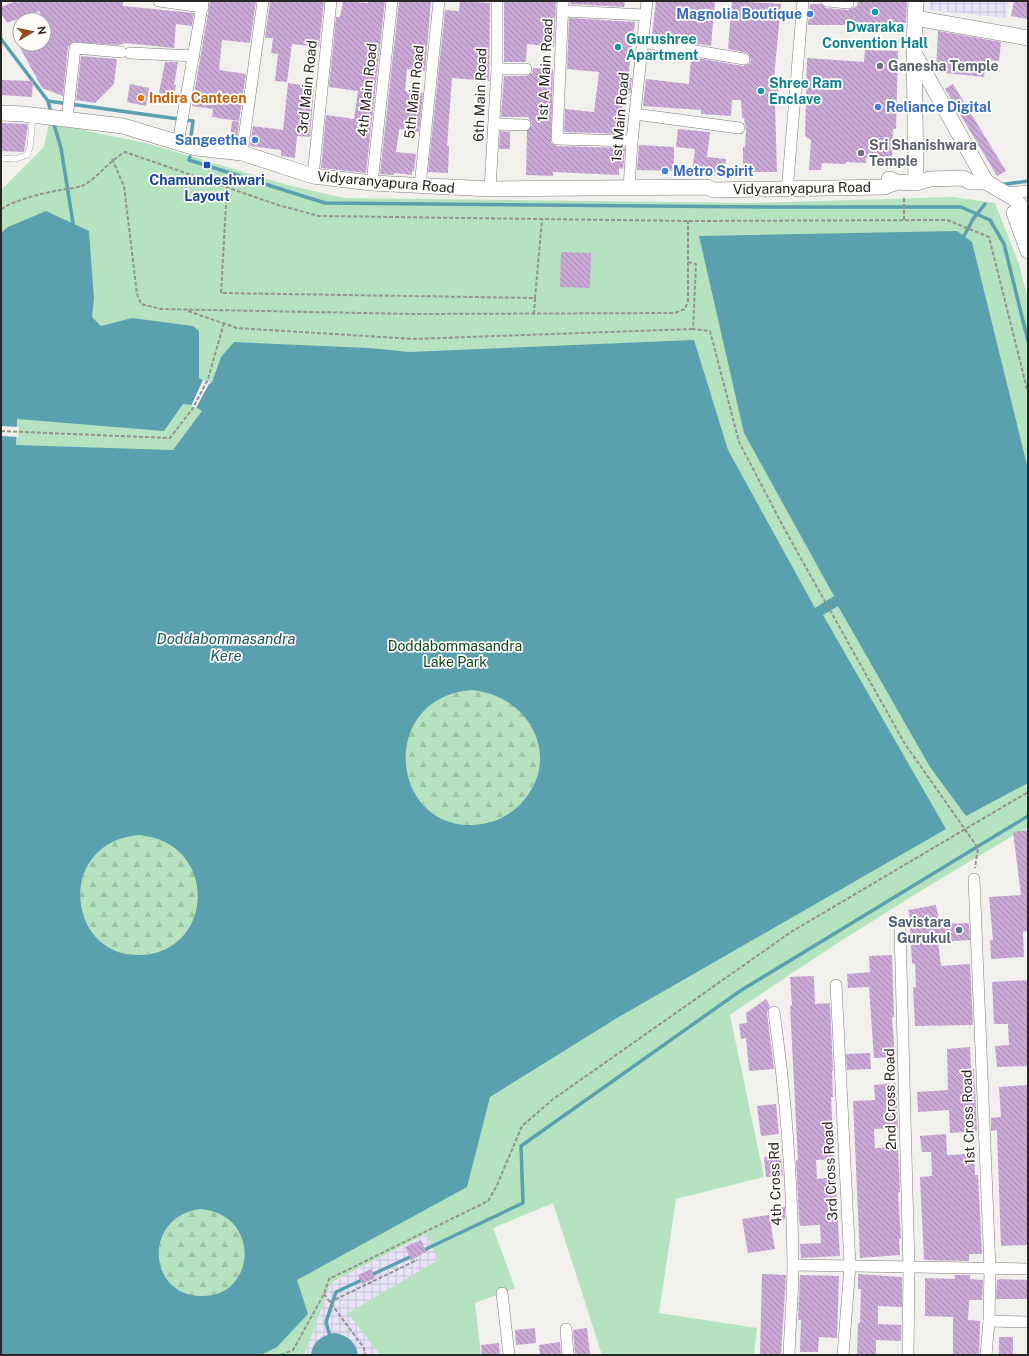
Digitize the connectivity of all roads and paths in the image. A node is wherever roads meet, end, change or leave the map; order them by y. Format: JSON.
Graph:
{"nodes":[{"id":1,"x":160,"y":1,"type":"edge"},
{"id":2,"x":263,"y":1,"type":"edge"},
{"id":3,"x":331,"y":1,"type":"edge"},
{"id":4,"x":392,"y":1,"type":"edge"},
{"id":5,"x":439,"y":1,"type":"edge"},
{"id":6,"x":496,"y":1,"type":"edge"},
{"id":7,"x":647,"y":1,"type":"edge"},
{"id":8,"x":803,"y":1,"type":"edge"},
{"id":9,"x":827,"y":1,"type":"edge"},
{"id":10,"x":916,"y":1,"type":"edge"},
{"id":11,"x":848,"y":3,"type":"dead end"},
{"id":12,"x":203,"y":4,"type":"edge"},
{"id":13,"x":564,"y":6,"type":"edge"},
{"id":14,"x":645,"y":15,"type":"junction"},
{"id":15,"x":915,"y":18,"type":"junction"},
{"id":16,"x":1028,"y":38,"type":"edge"},
{"id":17,"x":642,"y":42,"type":"junction"},
{"id":18,"x":914,"y":55,"type":"junction"},
{"id":19,"x":194,"y":56,"type":"junction"},
{"id":20,"x":744,"y":59,"type":"dead end"},
{"id":21,"x":497,"y":69,"type":"junction"},
{"id":22,"x":526,"y":69,"type":"dead end"},
{"id":23,"x":1,"y":113,"type":"edge"},
{"id":24,"x":634,"y":114,"type":"junction"},
{"id":25,"x":33,"y":115,"type":"junction"},
{"id":26,"x":67,"y":119,"type":"junction"},
{"id":27,"x":494,"y":124,"type":"junction"},
{"id":28,"x":525,"y":125,"type":"dead end"},
{"id":29,"x":739,"y":128,"type":"dead end"},
{"id":30,"x":632,"y":141,"type":"junction"},
{"id":31,"x":178,"y":142,"type":"junction"},
{"id":32,"x":242,"y":153,"type":"junction"},
{"id":33,"x":1,"y":158,"type":"edge"},
{"id":34,"x":112,"y":159,"type":"junction"},
{"id":35,"x":313,"y":176,"type":"junction"},
{"id":36,"x":788,"y":180,"type":"junction"},
{"id":37,"x":986,"y":182,"type":"junction"},
{"id":38,"x":372,"y":183,"type":"junction"},
{"id":39,"x":906,"y":183,"type":"junction"},
{"id":40,"x":420,"y":186,"type":"junction"},
{"id":41,"x":227,"y":187,"type":"junction"},
{"id":42,"x":707,"y":187,"type":"junction"},
{"id":43,"x":629,"y":188,"type":"junction"},
{"id":44,"x":490,"y":189,"type":"junction"},
{"id":45,"x":1028,"y":191,"type":"edge"},
{"id":46,"x":1007,"y":193,"type":"junction"},
{"id":47,"x":1,"y":209,"type":"edge"},
{"id":48,"x":542,"y":219,"type":"junction"},
{"id":49,"x":904,"y":220,"type":"junction"},
{"id":50,"x":688,"y":221,"type":"junction"},
{"id":51,"x":1028,"y":224,"type":"edge"},
{"id":52,"x":1028,"y":251,"type":"edge"},
{"id":53,"x":688,"y":262,"type":"junction"},
{"id":54,"x":535,"y":298,"type":"junction"},
{"id":55,"x":186,"y":310,"type":"junction"},
{"id":56,"x":534,"y":314,"type":"junction"},
{"id":57,"x":224,"y":323,"type":"junction"},
{"id":58,"x":694,"y":329,"type":"junction"},
{"id":59,"x":1028,"y":393,"type":"edge"},
{"id":60,"x":1,"y":431,"type":"edge"},
{"id":61,"x":1028,"y":792,"type":"edge"},
{"id":62,"x":965,"y":829,"type":"junction"},
{"id":63,"x":974,"y":879,"type":"joint"},
{"id":64,"x":900,"y":929,"type":"dead end"},
{"id":65,"x":836,"y":985,"type":"dead end"},
{"id":66,"x":774,"y":1012,"type":"dead end"},
{"id":67,"x":417,"y":1260,"type":"dead end"},
{"id":68,"x":850,"y":1264,"type":"junction"},
{"id":69,"x":793,"y":1265,"type":"junction"},
{"id":70,"x":909,"y":1268,"type":"junction"},
{"id":71,"x":990,"y":1268,"type":"junction"},
{"id":72,"x":1028,"y":1269,"type":"edge"},
{"id":73,"x":502,"y":1293,"type":"dead end"},
{"id":74,"x":324,"y":1294,"type":"junction"},
{"id":75,"x":330,"y":1302,"type":"junction"},
{"id":76,"x":989,"y":1322,"type":"junction"},
{"id":77,"x":1028,"y":1322,"type":"edge"},
{"id":78,"x":566,"y":1329,"type":"dead end"},
{"id":79,"x":281,"y":1355,"type":"edge"},
{"id":80,"x":365,"y":1355,"type":"edge"},
{"id":81,"x":509,"y":1355,"type":"edge"},
{"id":82,"x":568,"y":1355,"type":"edge"},
{"id":83,"x":789,"y":1355,"type":"edge"},
{"id":84,"x":843,"y":1355,"type":"edge"},
{"id":85,"x":908,"y":1355,"type":"edge"},
{"id":86,"x":986,"y":1355,"type":"edge"}],
"edges":[{"from":1,"to":12,"type":"street"},
{"from":2,"to":32,"type":"street"},
{"from":3,"to":35,"type":"street","name":"3rd Main Road"},
{"from":4,"to":38,"type":"street","name":"4th Main Road"},
{"from":5,"to":40,"type":"street","name":"5th Main Road"},
{"from":6,"to":21,"type":"street","name":"6th Main Road"},
{"from":7,"to":14,"type":"street","name":"1st Main Road"},
{"from":8,"to":36,"type":"street"},
{"from":9,"to":11,"type":"street"},
{"from":10,"to":15,"type":"main road"},
{"from":12,"to":19,"type":"street"},
{"from":13,"to":14,"type":"street"},
{"from":13,"to":30,"type":"street","name":"1st A Main Road"},
{"from":14,"to":17,"type":"street","name":"1st Main Road"},
{"from":15,"to":16,"type":"main road"},
{"from":15,"to":18,"type":"main road"},
{"from":17,"to":20,"type":"street"},
{"from":17,"to":24,"type":"street","name":"1st Main Road"},
{"from":18,"to":37,"type":"main road"},
{"from":18,"to":39,"type":"main road"},
{"from":19,"to":26,"type":"street"},
{"from":19,"to":31,"type":"street"},
{"from":21,"to":22,"type":"street"},
{"from":21,"to":27,"type":"street","name":"6th Main Road"},
{"from":23,"to":25,"type":"main road","name":"Vidyaranyapura Road"},
{"from":24,"to":29,"type":"street"},
{"from":24,"to":30,"type":"street","name":"1st Main Road"},
{"from":25,"to":26,"type":"main road","name":"Vidyaranyapura Road"},
{"from":25,"to":33,"type":"lane"},
{"from":26,"to":31,"type":"main road","name":"Vidyaranyapura Road"},
{"from":27,"to":28,"type":"street"},
{"from":27,"to":44,"type":"street","name":"6th Main Road"},
{"from":30,"to":43,"type":"street","name":"1st Main Road"},
{"from":31,"to":32,"type":"main road","name":"Vidyaranyapura Road"},
{"from":32,"to":35,"type":"main road","name":"Vidyaranyapura Road"},
{"from":34,"to":41,"type":"path"},
{"from":34,"to":47,"type":"path"},
{"from":34,"to":55,"type":"path"},
{"from":35,"to":38,"type":"main road","name":"Vidyaranyapura Road"},
{"from":36,"to":39,"type":"main road","name":"Vidyaranyapura Road"},
{"from":36,"to":42,"type":"main road","name":"Vidyaranyapura Road"},
{"from":37,"to":39,"type":"main road"},
{"from":37,"to":46,"type":"main road"},
{"from":38,"to":40,"type":"main road","name":"Vidyaranyapura Road"},
{"from":39,"to":42,"type":"main road","name":"Vidyaranyapura Road"},
{"from":39,"to":49,"type":"path"},
{"from":40,"to":44,"type":"main road","name":"Vidyaranyapura Road"},
{"from":41,"to":48,"type":"path"},
{"from":41,"to":54,"type":"path"},
{"from":42,"to":43,"type":"main road","name":"Vidyaranyapura Road"},
{"from":43,"to":44,"type":"main road","name":"Vidyaranyapura Road"},
{"from":45,"to":46,"type":"street"},
{"from":46,"to":51,"type":"main road"},
{"from":46,"to":52,"type":"main road"},
{"from":48,"to":50,"type":"path"},
{"from":48,"to":54,"type":"path"},
{"from":49,"to":50,"type":"path"},
{"from":49,"to":59,"type":"path"},
{"from":50,"to":53,"type":"path"},
{"from":53,"to":56,"type":"path"},
{"from":53,"to":58,"type":"path"},
{"from":54,"to":56,"type":"path"},
{"from":55,"to":56,"type":"path"},
{"from":55,"to":57,"type":"path"},
{"from":57,"to":58,"type":"path"},
{"from":57,"to":60,"type":"path"},
{"from":58,"to":62,"type":"path"},
{"from":61,"to":62,"type":"path"},
{"from":62,"to":63,"type":"path"},
{"from":62,"to":74,"type":"path"},
{"from":63,"to":71,"type":"street","name":"1st Cross Road"},
{"from":64,"to":70,"type":"street","name":"2nd Cross Road"},
{"from":65,"to":68,"type":"street","name":"3rd Cross Road"},
{"from":66,"to":69,"type":"street","name":"4th Cross Rd"},
{"from":67,"to":75,"type":"path"},
{"from":68,"to":69,"type":"street"},
{"from":68,"to":70,"type":"street"},
{"from":68,"to":84,"type":"street","name":"3rd Cross Road"},
{"from":69,"to":83,"type":"street","name":"4th Cross Rd"},
{"from":70,"to":71,"type":"street"},
{"from":70,"to":85,"type":"street","name":"2nd Cross Road"},
{"from":71,"to":72,"type":"street"},
{"from":71,"to":76,"type":"street","name":"1st Cross Road"},
{"from":73,"to":81,"type":"street"},
{"from":74,"to":75,"type":"path"},
{"from":74,"to":79,"type":"path"},
{"from":75,"to":80,"type":"path"},
{"from":76,"to":77,"type":"street"},
{"from":76,"to":86,"type":"street","name":"1st Cross Road"},
{"from":78,"to":82,"type":"street"}]}
